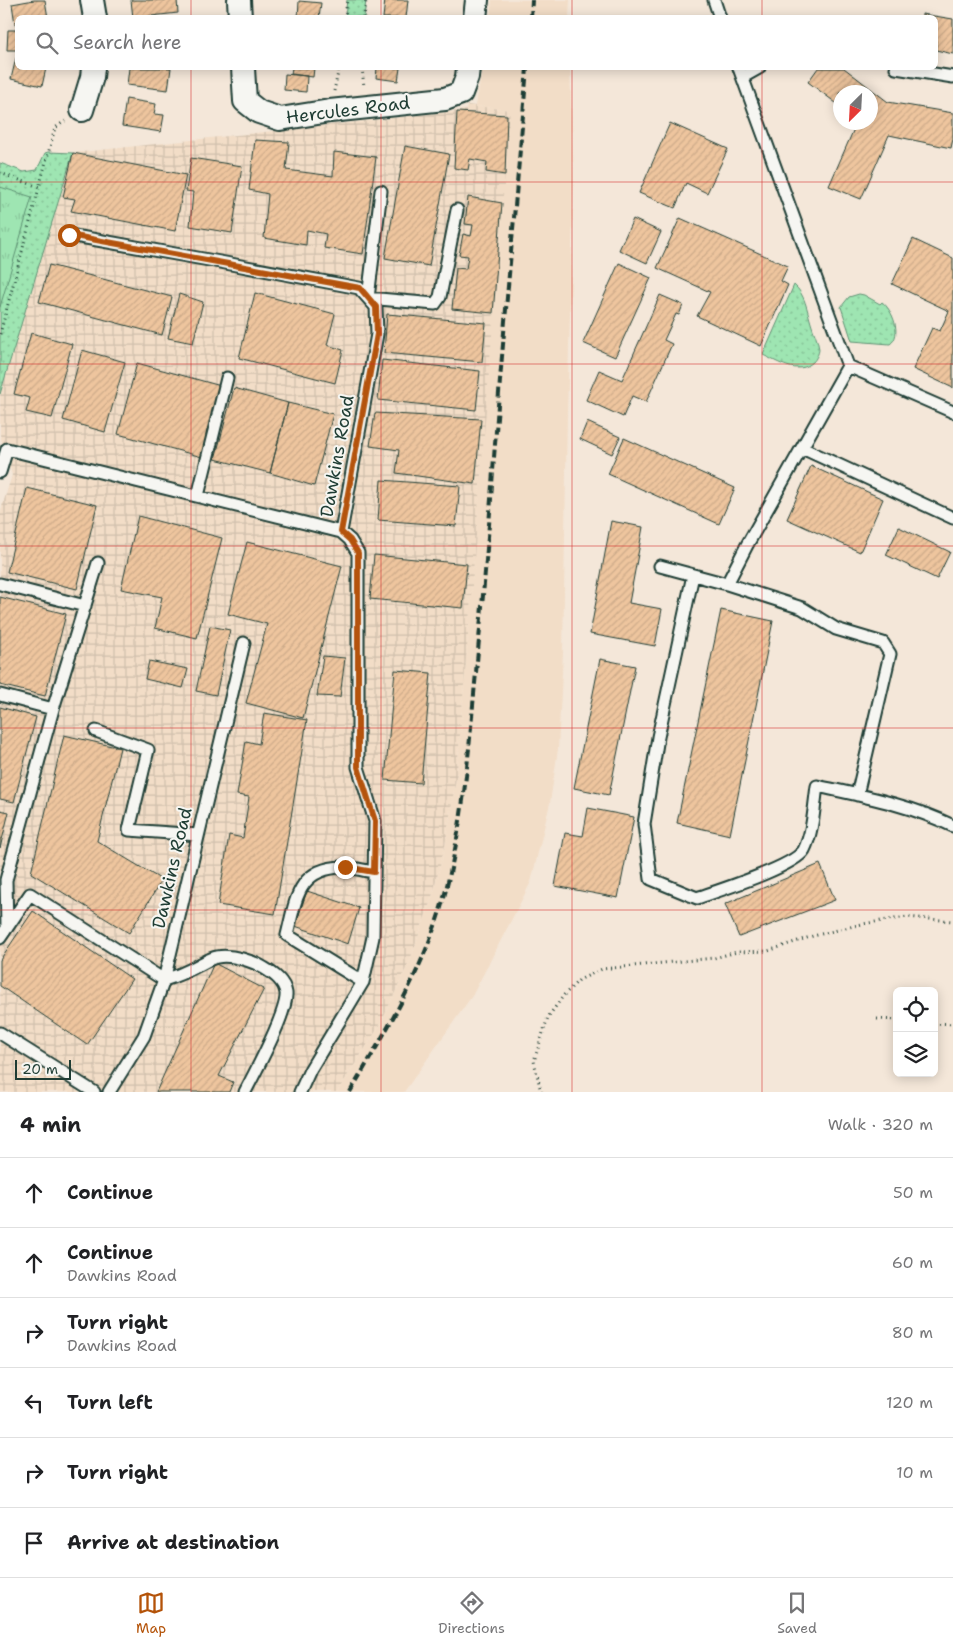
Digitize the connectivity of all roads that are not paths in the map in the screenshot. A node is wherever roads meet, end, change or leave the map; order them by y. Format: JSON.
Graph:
{"nodes":[{"id":1,"x":92,"y":0,"type":"edge"},
{"id":2,"x":239,"y":0,"type":"edge"},
{"id":3,"x":477,"y":0,"type":"edge"},
{"id":4,"x":714,"y":0,"type":"edge"},
{"id":5,"x":94,"y":15,"type":"edge"},
{"id":6,"x":240,"y":15,"type":"edge"},
{"id":7,"x":475,"y":15,"type":"edge"},
{"id":8,"x":719,"y":15,"type":"edge"},
{"id":9,"x":93,"y":70,"type":"edge"},
{"id":10,"x":243,"y":70,"type":"edge"},
{"id":11,"x":468,"y":70,"type":"edge"},
{"id":12,"x":909,"y":70,"type":"edge"},
{"id":13,"x":741,"y":72,"type":"edge"},
{"id":14,"x":953,"y":77,"type":"edge"},
{"id":15,"x":82,"y":110,"type":"road end"},
{"id":16,"x":381,"y":190,"type":"dead end"},
{"id":17,"x":457,"y":210,"type":"dead end"},
{"id":18,"x":69,"y":235,"type":"dead end"},
{"id":19,"x":368,"y":298,"type":"junction"},
{"id":20,"x":848,"y":366,"type":"junction"},
{"id":21,"x":227,"y":378,"type":"dead end"},
{"id":22,"x":953,"y":412,"type":"edge"},
{"id":23,"x":802,"y":448,"type":"junction"},
{"id":24,"x":0,"y":472,"type":"edge"},
{"id":25,"x":198,"y":496,"type":"junction"},
{"id":26,"x":953,"y":518,"type":"edge"},
{"id":27,"x":341,"y":532,"type":"junction"},
{"id":28,"x":98,"y":563,"type":"dead end"},
{"id":29,"x":660,"y":566,"type":"dead end"},
{"id":30,"x":693,"y":575,"type":"junction"},
{"id":31,"x":0,"y":584,"type":"edge"},
{"id":32,"x":727,"y":584,"type":"junction"},
{"id":33,"x":85,"y":606,"type":"junction"},
{"id":34,"x":244,"y":643,"type":"dead end"},
{"id":35,"x":0,"y":695,"type":"edge"},
{"id":36,"x":53,"y":709,"type":"junction"},
{"id":37,"x":96,"y":731,"type":"dead end"},
{"id":38,"x":858,"y":795,"type":"junction"},
{"id":39,"x":953,"y":826,"type":"edge"},
{"id":40,"x":198,"y":835,"type":"junction"},
{"id":41,"x":374,"y":872,"type":"junction"},
{"id":42,"x":3,"y":933,"type":"edge"},
{"id":43,"x":164,"y":980,"type":"junction"},
{"id":44,"x":363,"y":982,"type":"junction"},
{"id":45,"x":0,"y":1033,"type":"edge"},
{"id":46,"x":94,"y":1092,"type":"edge"},
{"id":47,"x":109,"y":1092,"type":"edge"},
{"id":48,"x":245,"y":1092,"type":"edge"},
{"id":49,"x":300,"y":1092,"type":"edge"}],
"edges":[{"from":1,"to":5,"type":"street"},
{"from":2,"to":6,"type":"street"},
{"from":3,"to":7,"type":"street"},
{"from":4,"to":8,"type":"lane"},
{"from":9,"to":15,"type":"street"},
{"from":10,"to":11,"type":"street","name":"Hercules Road"},
{"from":12,"to":14,"type":"lane"},
{"from":13,"to":20,"type":"lane"},
{"from":16,"to":19,"type":"lane"},
{"from":17,"to":19,"type":"lane"},
{"from":18,"to":19,"type":"lane"},
{"from":19,"to":27,"type":"lane","name":"Dawkins Road"},
{"from":20,"to":22,"type":"lane"},
{"from":20,"to":23,"type":"lane"},
{"from":21,"to":25,"type":"lane"},
{"from":23,"to":26,"type":"lane"},
{"from":23,"to":32,"type":"lane"},
{"from":24,"to":25,"type":"lane","name":"Dawkins Road"},
{"from":25,"to":27,"type":"lane","name":"Dawkins Road"},
{"from":27,"to":41,"type":"lane"},
{"from":28,"to":33,"type":"lane"},
{"from":29,"to":30,"type":"lane"},
{"from":30,"to":32,"type":"lane"},
{"from":30,"to":38,"type":"lane"},
{"from":31,"to":33,"type":"lane"},
{"from":32,"to":38,"type":"lane"},
{"from":33,"to":36,"type":"lane"},
{"from":34,"to":40,"type":"lane","name":"Dawkins Road"},
{"from":35,"to":36,"type":"lane"},
{"from":36,"to":42,"type":"lane"},
{"from":37,"to":40,"type":"lane"},
{"from":38,"to":39,"type":"lane"},
{"from":40,"to":43,"type":"lane","name":"Dawkins Road"},
{"from":41,"to":44,"type":"lane"},
{"from":41,"to":44,"type":"lane"},
{"from":42,"to":43,"type":"lane"},
{"from":43,"to":47,"type":"lane","name":"Dawkins Road"},
{"from":43,"to":48,"type":"lane"},
{"from":44,"to":49,"type":"lane"},
{"from":45,"to":46,"type":"lane"}]}
